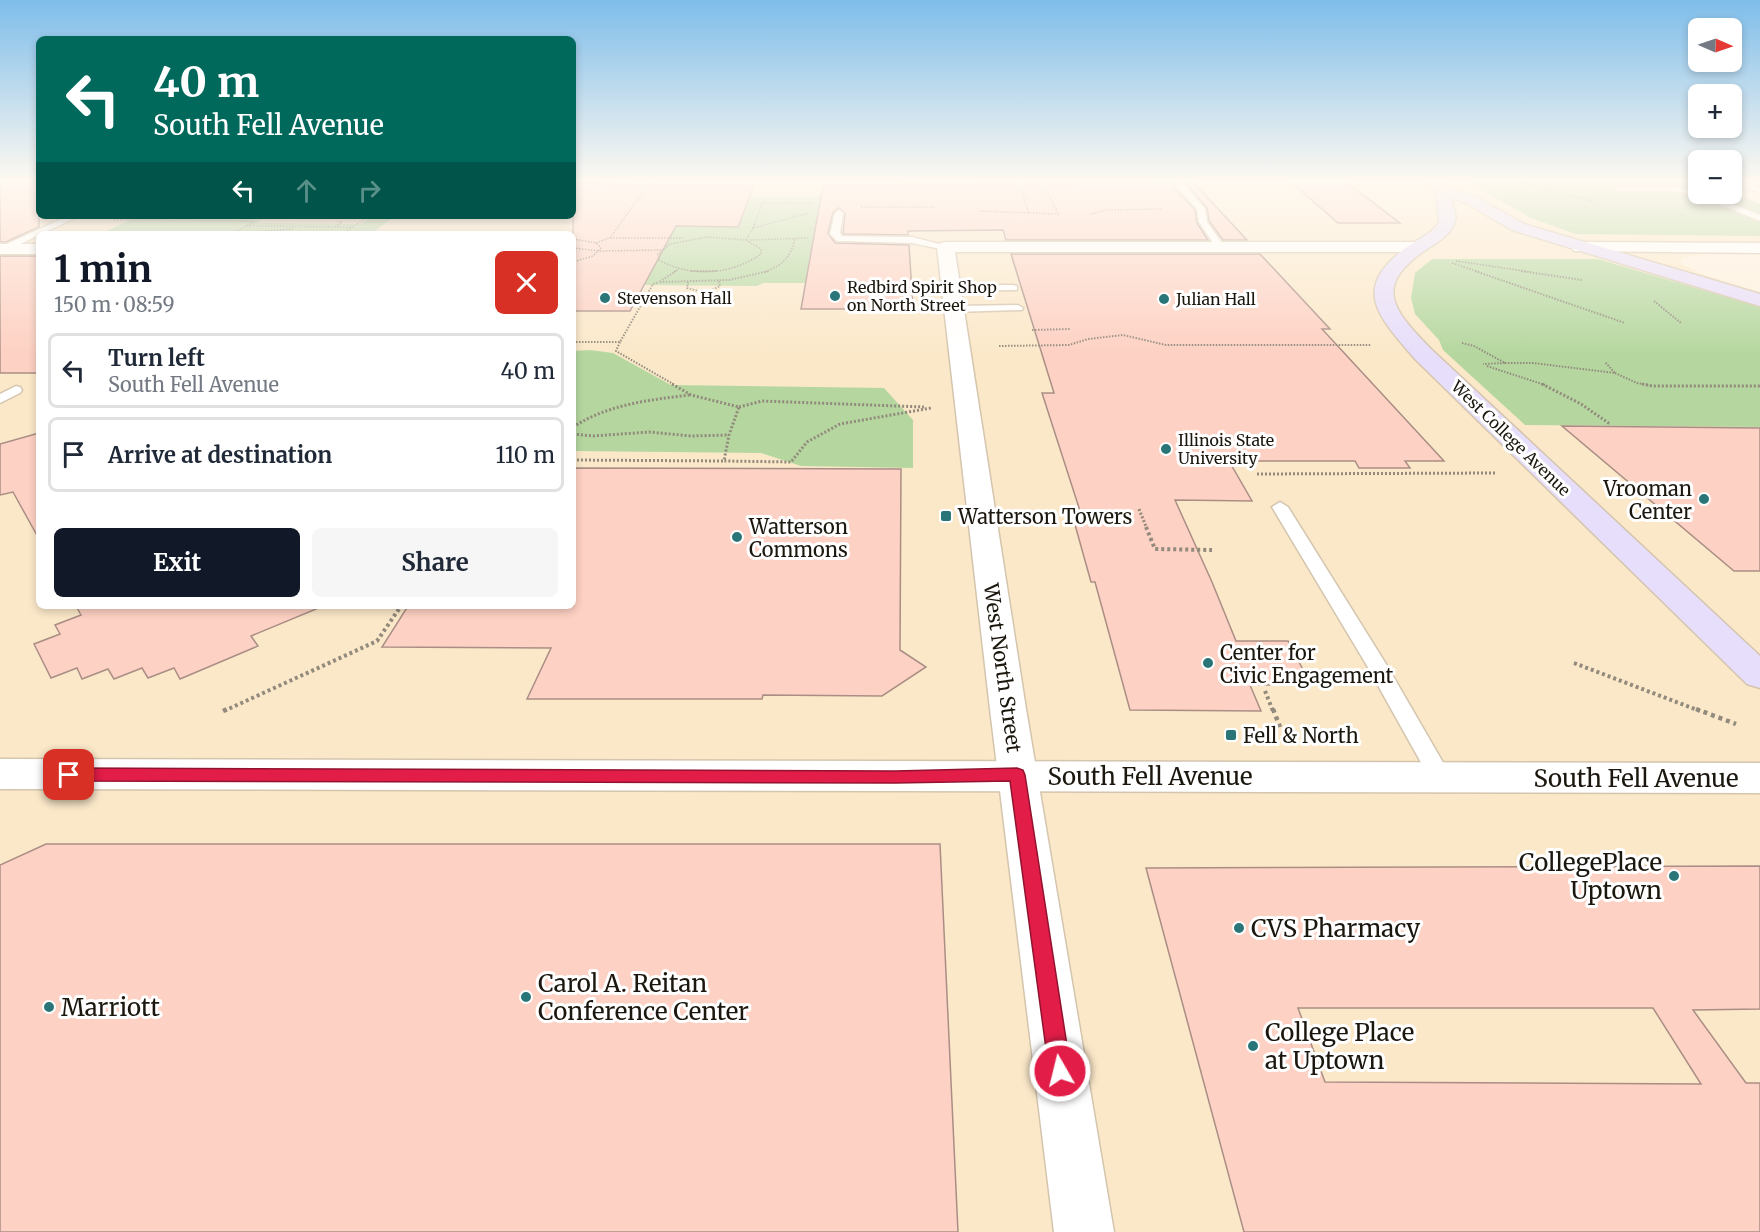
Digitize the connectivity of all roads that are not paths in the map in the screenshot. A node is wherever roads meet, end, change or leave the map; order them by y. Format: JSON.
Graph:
{"nodes":[{"id":1,"x":22,"y":239,"type":"edge"},
{"id":2,"x":876,"y":239,"type":"edge"},
{"id":3,"x":1215,"y":239,"type":"edge"},
{"id":4,"x":1430,"y":239,"type":"edge"},
{"id":5,"x":1557,"y":239,"type":"edge"},
{"id":6,"x":946,"y":247,"type":"junction"},
{"id":7,"x":1220,"y":247,"type":"junction"},
{"id":8,"x":1418,"y":247,"type":"junction"},
{"id":9,"x":1580,"y":247,"type":"junction"},
{"id":10,"x":1760,"y":248,"type":"edge"},
{"id":11,"x":1,"y":249,"type":"edge"},
{"id":12,"x":36,"y":249,"type":"edge"},
{"id":13,"x":1012,"y":288,"type":"dead end"},
{"id":14,"x":952,"y":298,"type":"junction"},
{"id":15,"x":1760,"y":300,"type":"edge"},
{"id":16,"x":1018,"y":309,"type":"dead end"},
{"id":17,"x":16,"y":390,"type":"dead end"},
{"id":18,"x":0,"y":399,"type":"edge"},
{"id":19,"x":1280,"y":507,"type":"dead end"},
{"id":20,"x":1760,"y":676,"type":"edge"},
{"id":21,"x":0,"y":774,"type":"edge"},
{"id":22,"x":1017,"y":775,"type":"junction"},
{"id":23,"x":1441,"y":778,"type":"junction"},
{"id":24,"x":1760,"y":778,"type":"edge"},
{"id":25,"x":1084,"y":1232,"type":"edge"}],
"edges":[{"from":1,"to":11,"type":"lane"},
{"from":2,"to":6,"type":"lane"},
{"from":3,"to":7,"type":"lane"},
{"from":4,"to":8,"type":"main road","name":"West College Avenue"},
{"from":5,"to":9,"type":"main road"},
{"from":6,"to":7,"type":"street"},
{"from":6,"to":14,"type":"street","name":"West North Street"},
{"from":7,"to":8,"type":"street"},
{"from":8,"to":20,"type":"main road","name":"West College Avenue"},
{"from":9,"to":10,"type":"street"},
{"from":9,"to":15,"type":"main road"},
{"from":11,"to":12,"type":"street"},
{"from":13,"to":14,"type":"lane"},
{"from":14,"to":16,"type":"lane"},
{"from":14,"to":22,"type":"street","name":"West North Street"},
{"from":17,"to":18,"type":"lane"},
{"from":19,"to":23,"type":"lane"},
{"from":21,"to":22,"type":"street","name":"South Fell Avenue"},
{"from":22,"to":23,"type":"street","name":"South Fell Avenue"},
{"from":22,"to":25,"type":"street","name":"West North Street"},
{"from":23,"to":24,"type":"street","name":"South Fell Avenue"}]}
